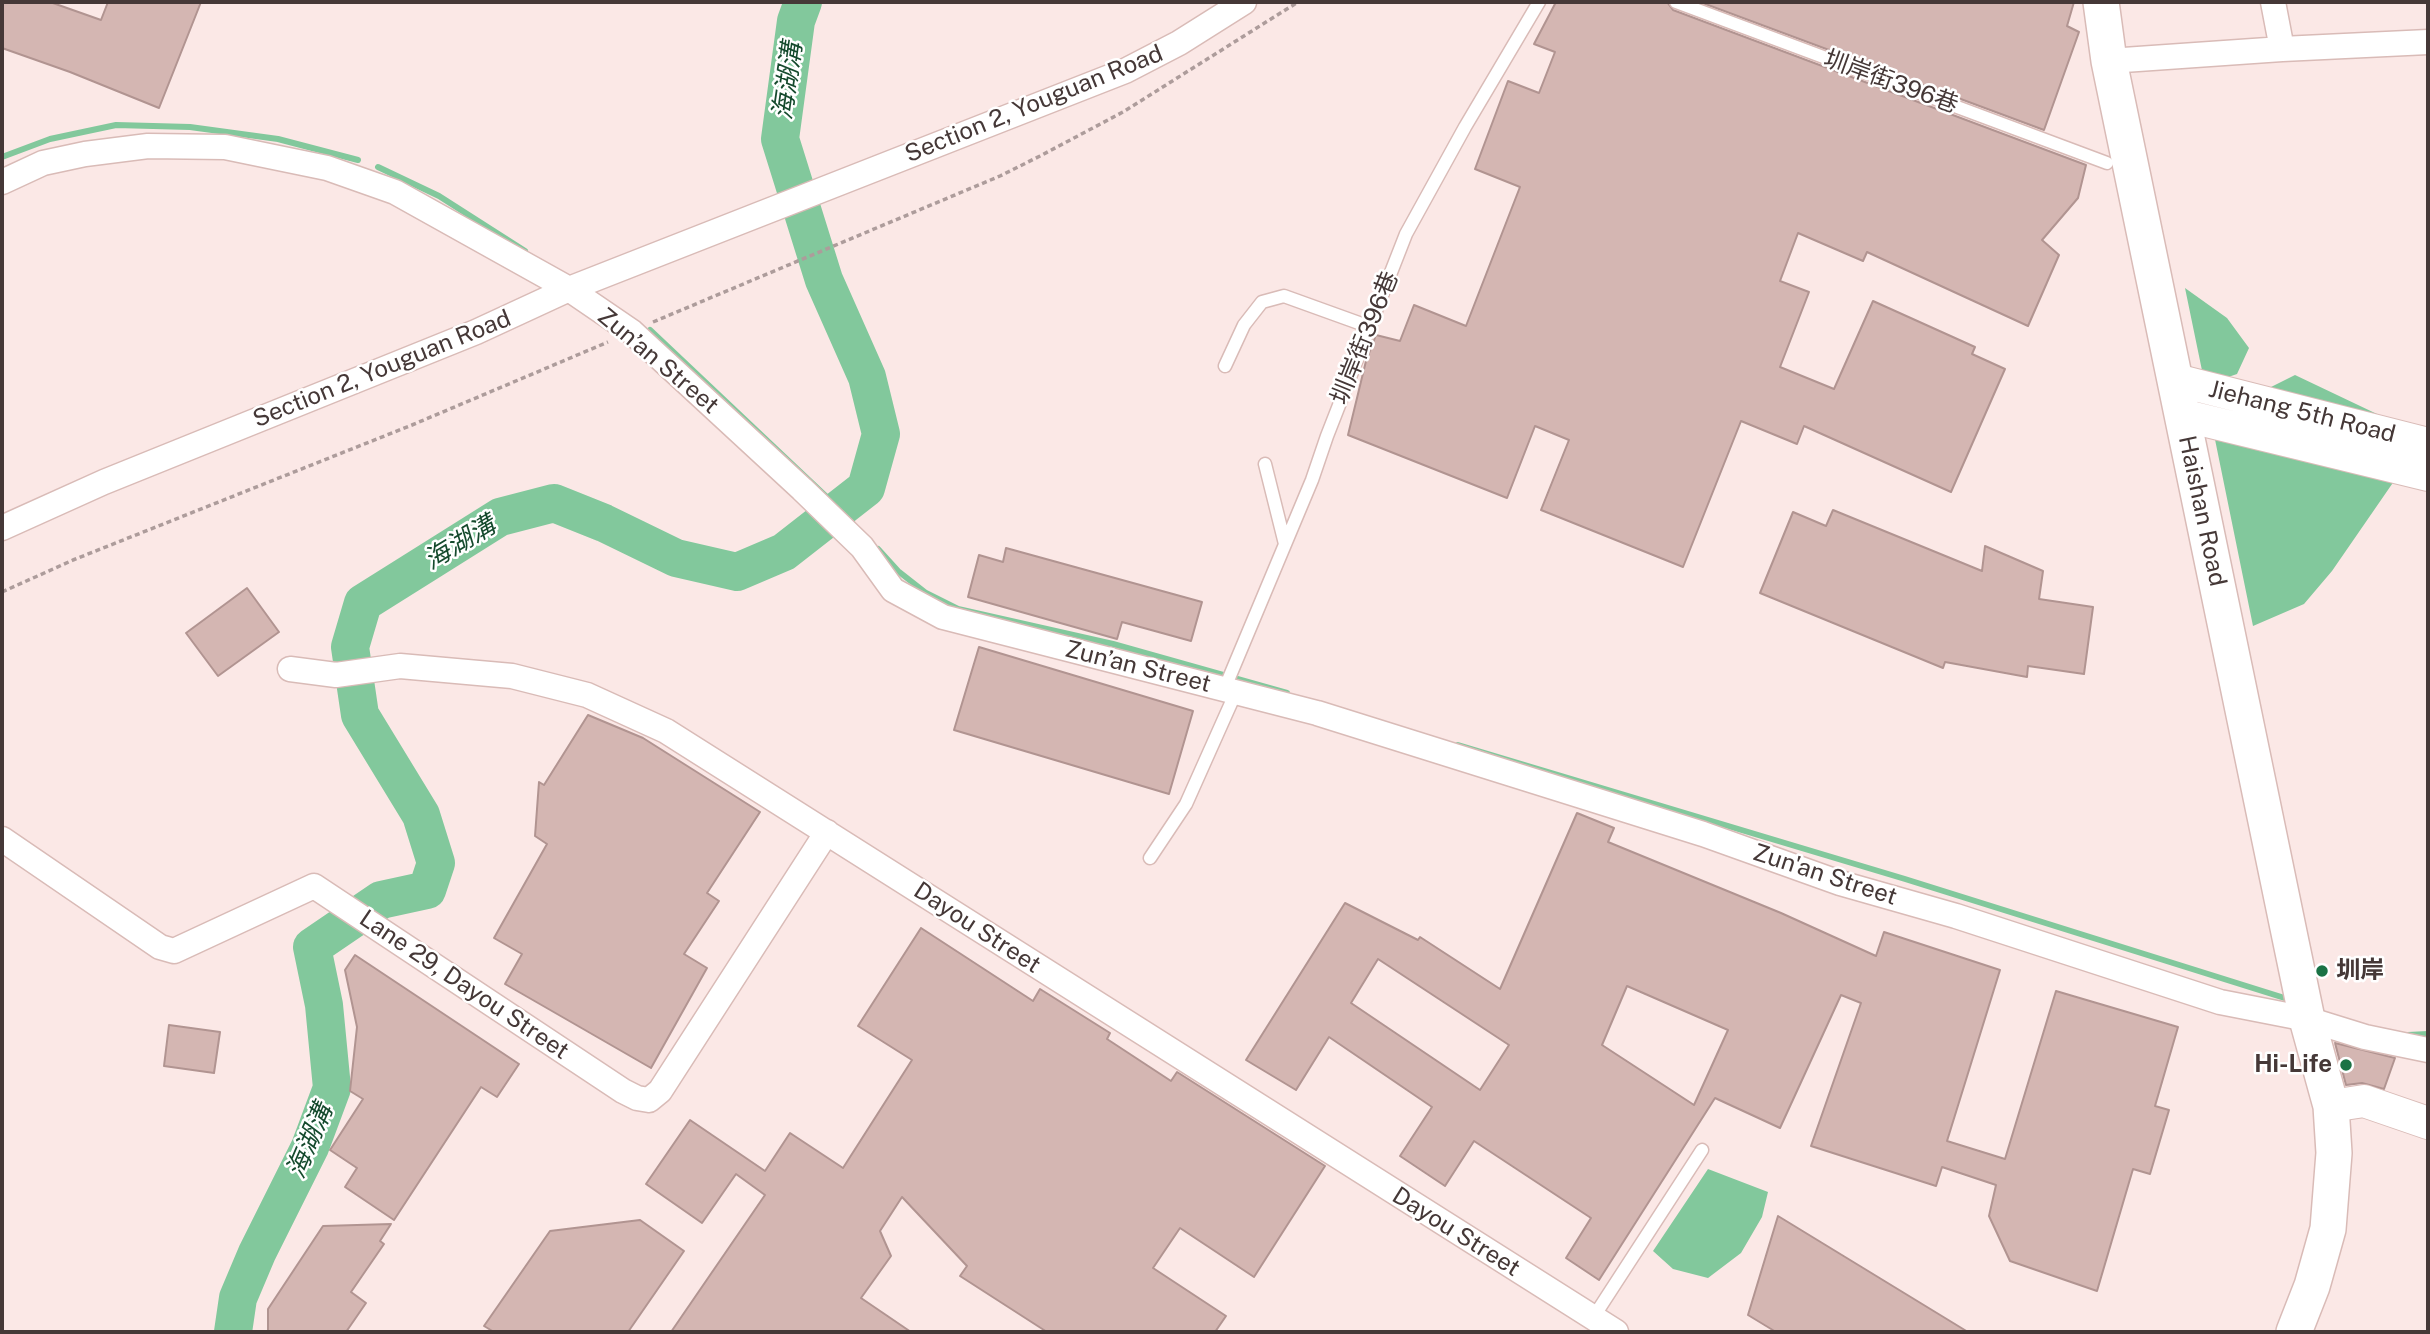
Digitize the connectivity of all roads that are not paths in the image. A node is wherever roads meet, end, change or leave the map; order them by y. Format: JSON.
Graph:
{"nodes":[{"id":1,"x":1244,"y":2,"type":"edge"},
{"id":2,"x":1539,"y":2,"type":"edge"},
{"id":3,"x":1676,"y":2,"type":"edge"},
{"id":4,"x":2101,"y":2,"type":"edge"},
{"id":5,"x":2273,"y":2,"type":"edge"},
{"id":6,"x":2428,"y":42,"type":"edge"},
{"id":7,"x":2282,"y":49,"type":"junction"},
{"id":8,"x":2109,"y":61,"type":"junction"},
{"id":9,"x":2107,"y":163,"type":"dead end"},
{"id":10,"x":2,"y":182,"type":"edge"},
{"id":11,"x":569,"y":289,"type":"junction"},
{"id":12,"x":1370,"y":327,"type":"junction"},
{"id":13,"x":1225,"y":366,"type":"dead end"},
{"id":14,"x":2176,"y":380,"type":"junction"},
{"id":15,"x":2182,"y":415,"type":"junction"},
{"id":16,"x":2428,"y":444,"type":"edge"},
{"id":17,"x":1265,"y":464,"type":"dead end"},
{"id":18,"x":2428,"y":475,"type":"edge"},
{"id":19,"x":2,"y":528,"type":"edge"},
{"id":20,"x":1285,"y":544,"type":"junction"},
{"id":21,"x":290,"y":669,"type":"dead end"},
{"id":22,"x":1229,"y":690,"type":"junction"},
{"id":23,"x":827,"y":832,"type":"junction"},
{"id":24,"x":2,"y":839,"type":"edge"},
{"id":25,"x":1150,"y":858,"type":"dead end"},
{"id":26,"x":2307,"y":1019,"type":"junction"},
{"id":27,"x":2428,"y":1050,"type":"edge"},
{"id":28,"x":2331,"y":1106,"type":"junction"},
{"id":29,"x":2428,"y":1123,"type":"edge"},
{"id":30,"x":1702,"y":1150,"type":"dead end"},
{"id":31,"x":1593,"y":1318,"type":"junction"},
{"id":32,"x":1616,"y":1332,"type":"edge"},
{"id":33,"x":2294,"y":1332,"type":"edge"}],
"edges":[{"from":1,"to":11,"type":"street","name":"Section 2, Youguan Road"},
{"from":2,"to":12,"type":"lane","name":"圳岸街396巷"},
{"from":3,"to":9,"type":"lane","name":"圳岸街396巷"},
{"from":4,"to":8,"type":"main road","name":"Haishan Road"},
{"from":5,"to":7,"type":"street"},
{"from":6,"to":7,"type":"street"},
{"from":7,"to":8,"type":"street"},
{"from":8,"to":14,"type":"main road","name":"Haishan Road"},
{"from":10,"to":11,"type":"street","name":"Zun’an Street"},
{"from":11,"to":19,"type":"street","name":"Section 2, Youguan Road"},
{"from":11,"to":22,"type":"street","name":"Zun’an Street"},
{"from":12,"to":13,"type":"lane"},
{"from":12,"to":20,"type":"lane","name":"圳岸街396巷"},
{"from":14,"to":15,"type":"main road","name":"Haishan Road"},
{"from":14,"to":16,"type":"street","name":"Jiehang 5th Road"},
{"from":15,"to":18,"type":"street","name":"Jiehang 5th Road"},
{"from":15,"to":26,"type":"main road","name":"Haishan Road"},
{"from":17,"to":20,"type":"lane"},
{"from":20,"to":22,"type":"lane","name":"圳岸街396巷"},
{"from":21,"to":23,"type":"street","name":"Dayou Street"},
{"from":22,"to":25,"type":"lane","name":"圳岸街396巷"},
{"from":22,"to":26,"type":"street","name":"Zun'an Street"},
{"from":23,"to":24,"type":"street","name":"Lane 29, Dayou Street"},
{"from":23,"to":31,"type":"street","name":"Dayou Street"},
{"from":26,"to":27,"type":"street","name":"Zun'an Street"},
{"from":26,"to":28,"type":"main road","name":"Haishan Road"},
{"from":28,"to":29,"type":"street"},
{"from":28,"to":33,"type":"main road","name":"Haishan Road"},
{"from":30,"to":31,"type":"lane"},
{"from":31,"to":32,"type":"street","name":"Dayou Street"}]}
